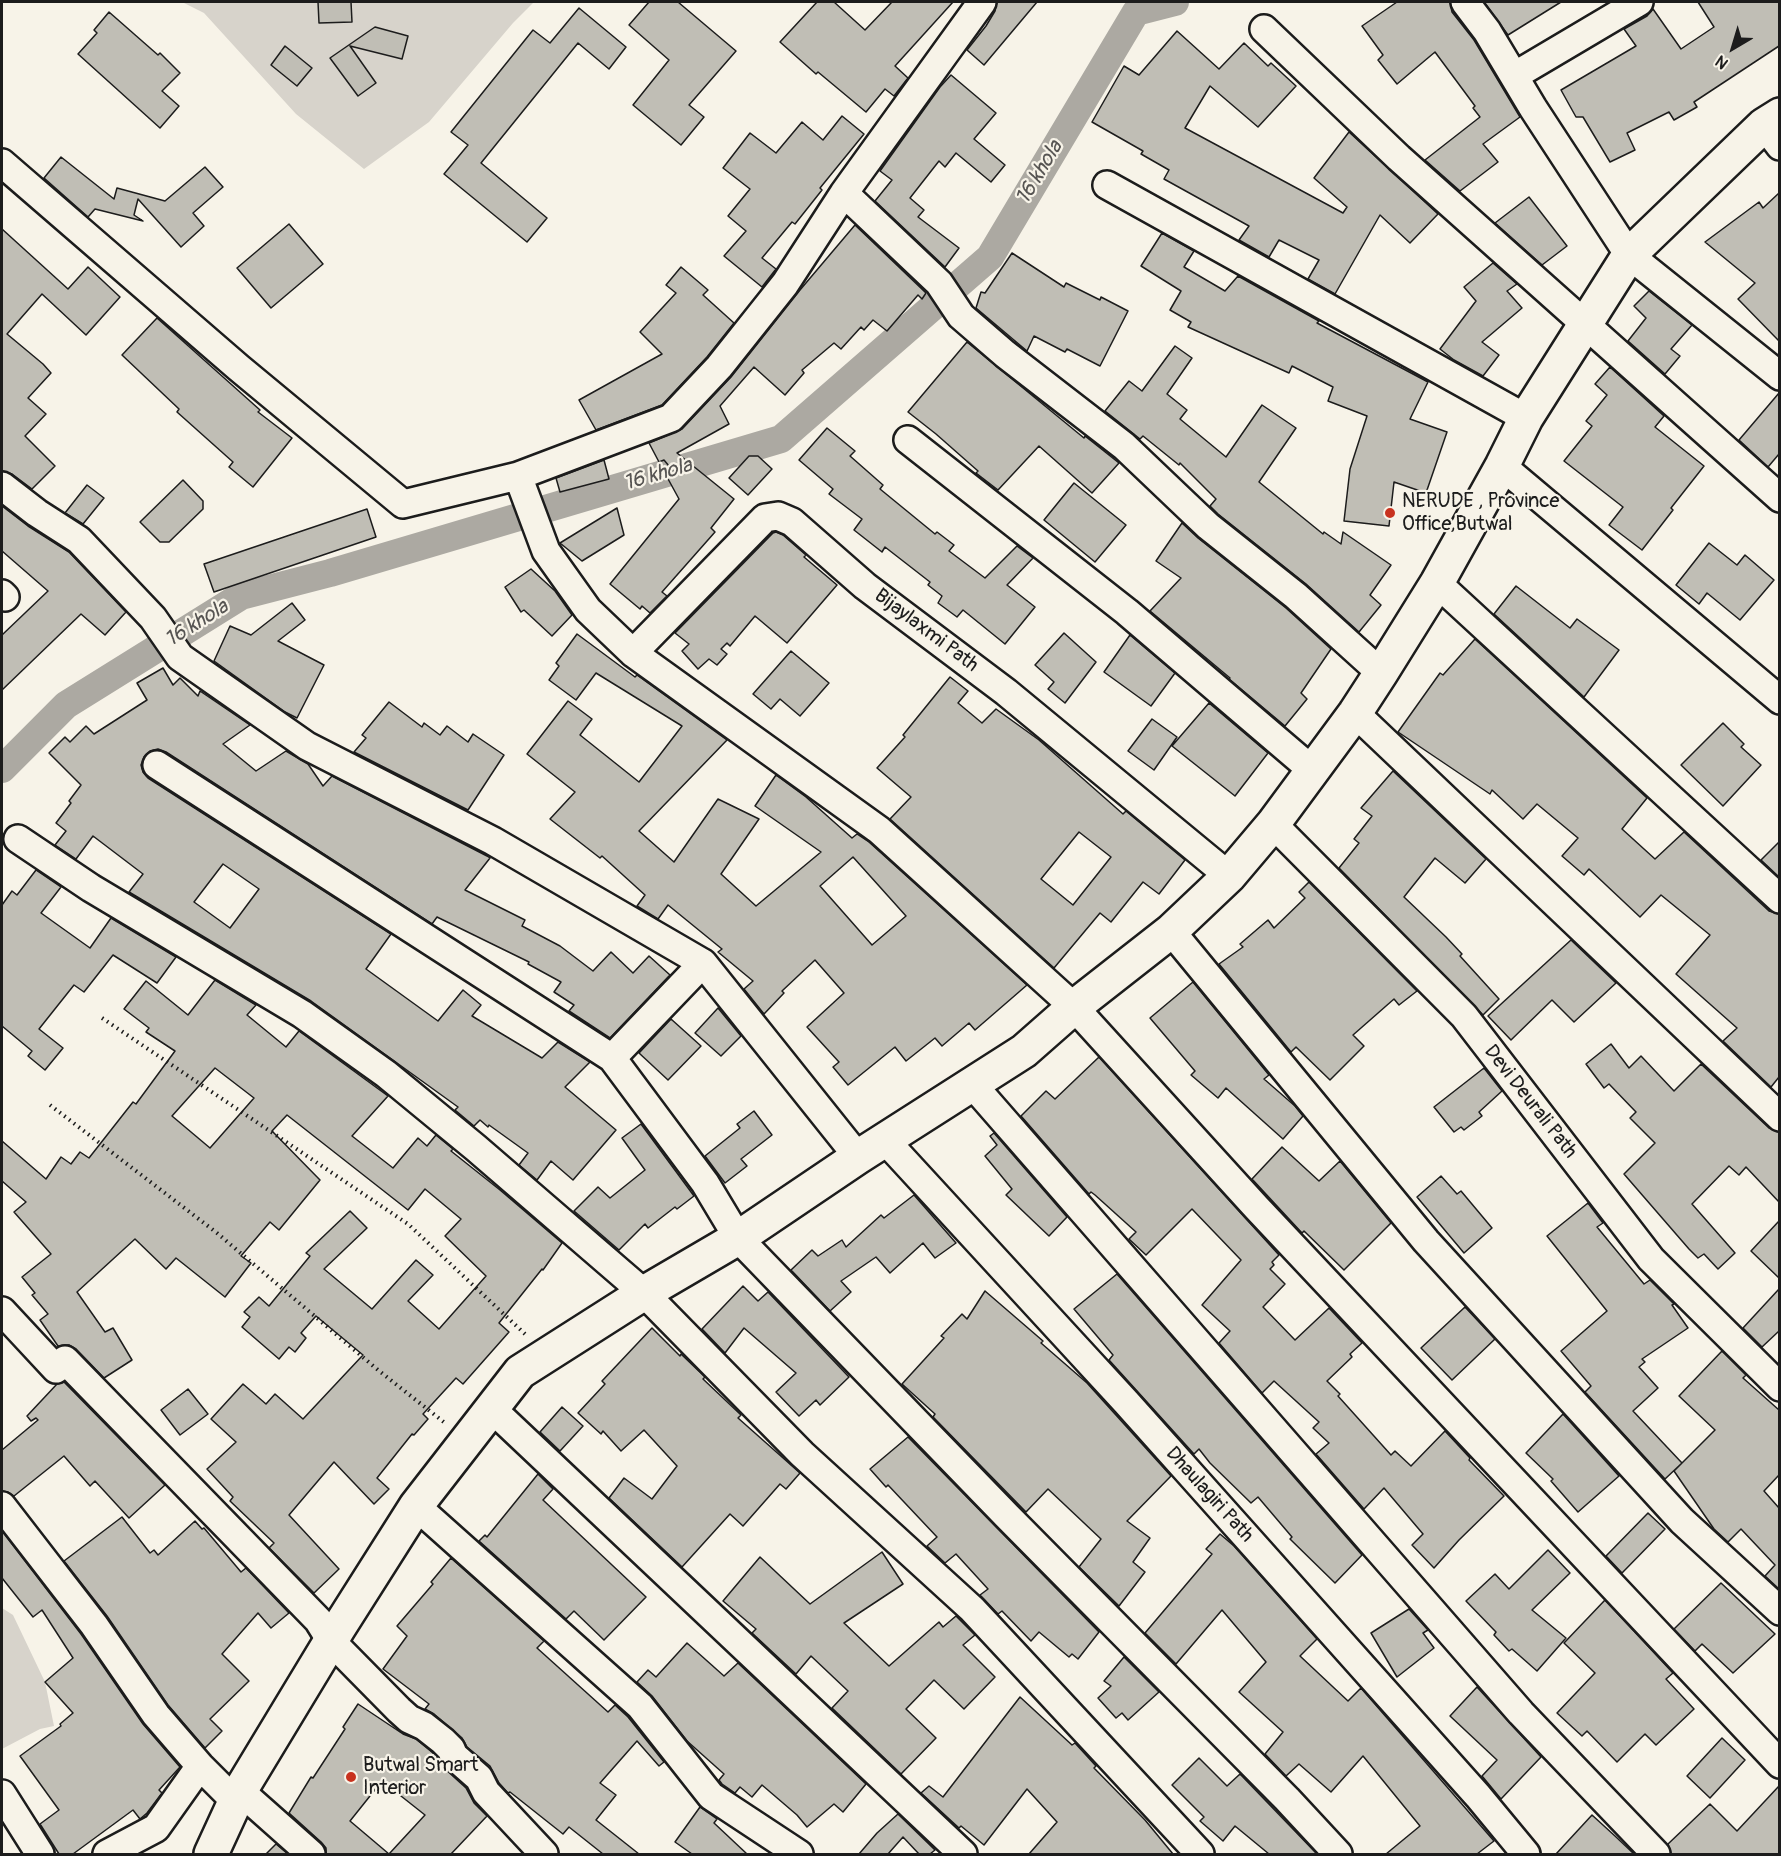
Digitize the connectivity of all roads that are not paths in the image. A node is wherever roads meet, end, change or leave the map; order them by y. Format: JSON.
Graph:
{"nodes":[{"id":1,"x":982,"y":2,"type":"edge"},
{"id":2,"x":1465,"y":2,"type":"edge"},
{"id":3,"x":1639,"y":2,"type":"edge"},
{"id":4,"x":1264,"y":29,"type":"dead end"},
{"id":5,"x":1514,"y":76,"type":"junction"},
{"id":6,"x":1774,"y":128,"type":"edge"},
{"id":7,"x":2,"y":163,"type":"edge"},
{"id":8,"x":1107,"y":185,"type":"dead end"},
{"id":9,"x":844,"y":193,"type":"junction"},
{"id":10,"x":1629,"y":255,"type":"junction"},
{"id":11,"x":1585,"y":326,"type":"junction"},
{"id":12,"x":1779,"y":376,"type":"edge"},
{"id":13,"x":1526,"y":418,"type":"junction"},
{"id":14,"x":908,"y":440,"type":"dead end"},
{"id":15,"x":1502,"y":466,"type":"junction"},
{"id":16,"x":518,"y":476,"type":"junction"},
{"id":17,"x":2,"y":486,"type":"edge"},
{"id":18,"x":1779,"y":498,"type":"edge"},
{"id":19,"x":1437,"y":583,"type":"junction"},
{"id":20,"x":633,"y":653,"type":"junction"},
{"id":21,"x":1382,"y":673,"type":"junction"},
{"id":22,"x":1779,"y":700,"type":"edge"},
{"id":23,"x":1355,"y":712,"type":"junction"},
{"id":24,"x":158,"y":765,"type":"dead end"},
{"id":25,"x":1312,"y":770,"type":"junction"},
{"id":26,"x":1273,"y":824,"type":"junction"},
{"id":27,"x":18,"y":839,"type":"dead end"},
{"id":28,"x":1229,"y":876,"type":"junction"},
{"id":29,"x":1779,"y":899,"type":"edge"},
{"id":30,"x":1171,"y":931,"type":"junction"},
{"id":31,"x":703,"y":963,"type":"junction"},
{"id":32,"x":1074,"y":1007,"type":"junction"},
{"id":33,"x":612,"y":1058,"type":"junction"},
{"id":34,"x":972,"y":1084,"type":"junction"},
{"id":35,"x":1779,"y":1117,"type":"edge"},
{"id":36,"x":885,"y":1140,"type":"junction"},
{"id":37,"x":858,"y":1157,"type":"junction"},
{"id":38,"x":738,"y":1238,"type":"junction"},
{"id":39,"x":644,"y":1293,"type":"junction"},
{"id":40,"x":2,"y":1311,"type":"edge"},
{"id":41,"x":1779,"y":1387,"type":"edge"},
{"id":42,"x":491,"y":1407,"type":"junction"},
{"id":43,"x":2,"y":1506,"type":"edge"},
{"id":44,"x":416,"y":1506,"type":"junction"},
{"id":45,"x":1779,"y":1611,"type":"edge"},
{"id":46,"x":331,"y":1641,"type":"junction"},
{"id":47,"x":1779,"y":1764,"type":"edge"},
{"id":48,"x":200,"y":1766,"type":"junction"},
{"id":49,"x":2,"y":1794,"type":"edge"},
{"id":50,"x":238,"y":1797,"type":"junction"},
{"id":51,"x":40,"y":1854,"type":"edge"},
{"id":52,"x":107,"y":1854,"type":"edge"},
{"id":53,"x":211,"y":1854,"type":"edge"},
{"id":54,"x":311,"y":1854,"type":"edge"},
{"id":55,"x":544,"y":1854,"type":"edge"},
{"id":56,"x":799,"y":1854,"type":"edge"},
{"id":57,"x":963,"y":1854,"type":"edge"},
{"id":58,"x":1200,"y":1854,"type":"edge"},
{"id":59,"x":1338,"y":1854,"type":"edge"},
{"id":60,"x":1526,"y":1854,"type":"edge"},
{"id":61,"x":1656,"y":1854,"type":"edge"}],
"edges":[{"from":1,"to":9,"type":"street"},
{"from":2,"to":5,"type":"street"},
{"from":3,"to":5,"type":"street"},
{"from":4,"to":11,"type":"street"},
{"from":5,"to":10,"type":"street"},
{"from":6,"to":10,"type":"street"},
{"from":7,"to":16,"type":"street"},
{"from":8,"to":13,"type":"street"},
{"from":9,"to":16,"type":"street"},
{"from":9,"to":21,"type":"street"},
{"from":10,"to":11,"type":"street"},
{"from":10,"to":12,"type":"street"},
{"from":11,"to":13,"type":"street"},
{"from":11,"to":18,"type":"street"},
{"from":13,"to":15,"type":"street"},
{"from":14,"to":25,"type":"street"},
{"from":15,"to":19,"type":"street"},
{"from":15,"to":22,"type":"street"},
{"from":16,"to":20,"type":"street"},
{"from":17,"to":31,"type":"street"},
{"from":19,"to":21,"type":"street"},
{"from":19,"to":29,"type":"street"},
{"from":20,"to":28,"type":"street","name":"Bijaylaxmi Path"},
{"from":20,"to":32,"type":"street"},
{"from":21,"to":23,"type":"street"},
{"from":23,"to":25,"type":"street"},
{"from":23,"to":35,"type":"street"},
{"from":24,"to":33,"type":"street"},
{"from":25,"to":26,"type":"street"},
{"from":26,"to":28,"type":"street"},
{"from":26,"to":41,"type":"street","name":"Devi Deurali Path"},
{"from":27,"to":39,"type":"street"},
{"from":28,"to":30,"type":"street"},
{"from":30,"to":32,"type":"street"},
{"from":30,"to":45,"type":"street"},
{"from":31,"to":33,"type":"street"},
{"from":31,"to":37,"type":"street"},
{"from":32,"to":34,"type":"street"},
{"from":32,"to":47,"type":"street"},
{"from":33,"to":38,"type":"street"},
{"from":34,"to":36,"type":"street"},
{"from":34,"to":61,"type":"street"},
{"from":36,"to":37,"type":"street"},
{"from":36,"to":60,"type":"street","name":"Dhaulagiri Path"},
{"from":37,"to":38,"type":"street"},
{"from":38,"to":39,"type":"street"},
{"from":38,"to":59,"type":"street"},
{"from":39,"to":42,"type":"street"},
{"from":39,"to":58,"type":"street"},
{"from":40,"to":46,"type":"street"},
{"from":42,"to":44,"type":"street"},
{"from":42,"to":57,"type":"street"},
{"from":43,"to":48,"type":"street"},
{"from":44,"to":46,"type":"street"},
{"from":44,"to":56,"type":"street"},
{"from":46,"to":50,"type":"street"},
{"from":46,"to":55,"type":"street"},
{"from":48,"to":50,"type":"street"},
{"from":48,"to":52,"type":"street"},
{"from":49,"to":51,"type":"street"},
{"from":50,"to":53,"type":"street"},
{"from":50,"to":54,"type":"street"}]}
